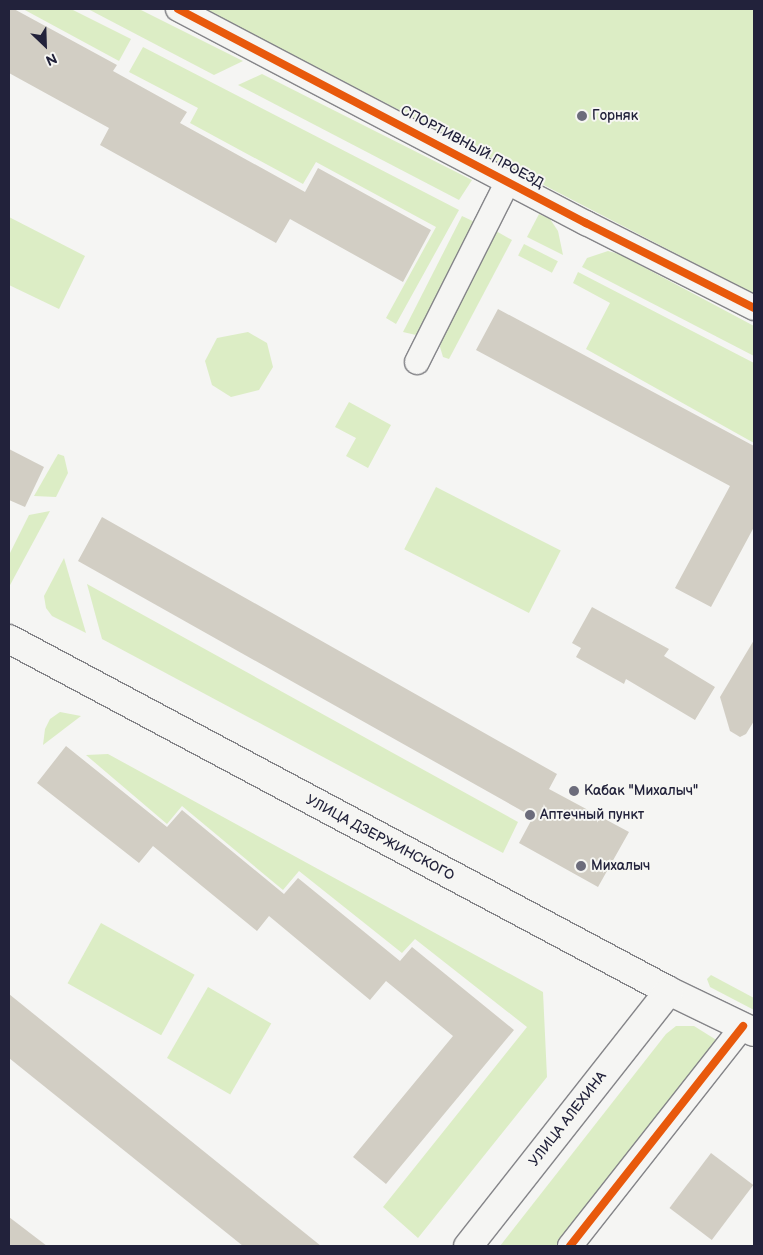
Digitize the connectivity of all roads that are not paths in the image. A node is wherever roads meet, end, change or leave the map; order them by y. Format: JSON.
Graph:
{"nodes":[{"id":1,"x":178,"y":9,"type":"edge"},
{"id":2,"x":508,"y":181,"type":"junction"},
{"id":3,"x":754,"y":308,"type":"edge"},
{"id":4,"x":416,"y":362,"type":"dead end"},
{"id":5,"x":9,"y":639,"type":"edge"},
{"id":6,"x":669,"y":991,"type":"junction"},
{"id":7,"x":749,"y":1029,"type":"edge"},
{"id":8,"x":468,"y":1246,"type":"edge"},
{"id":9,"x":570,"y":1246,"type":"edge"}],
"edges":[{"from":1,"to":2,"type":"street","name":"СПОРТИВНЫЙ ПРОЕЗД"},
{"from":2,"to":3,"type":"street","name":"СПОРТИВНЫЙ ПРОЕЗД"},
{"from":2,"to":4,"type":"street"},
{"from":5,"to":6,"type":"main road","name":"УЛИЦА ДЗЕРЖИНСКОГО"},
{"from":6,"to":7,"type":"main road","name":"УЛИЦА ДЗЕРЖИНСКОГО"},
{"from":6,"to":8,"type":"main road","name":"УЛИЦА АЛЕХИНА"},
{"from":7,"to":9,"type":"street"}]}
